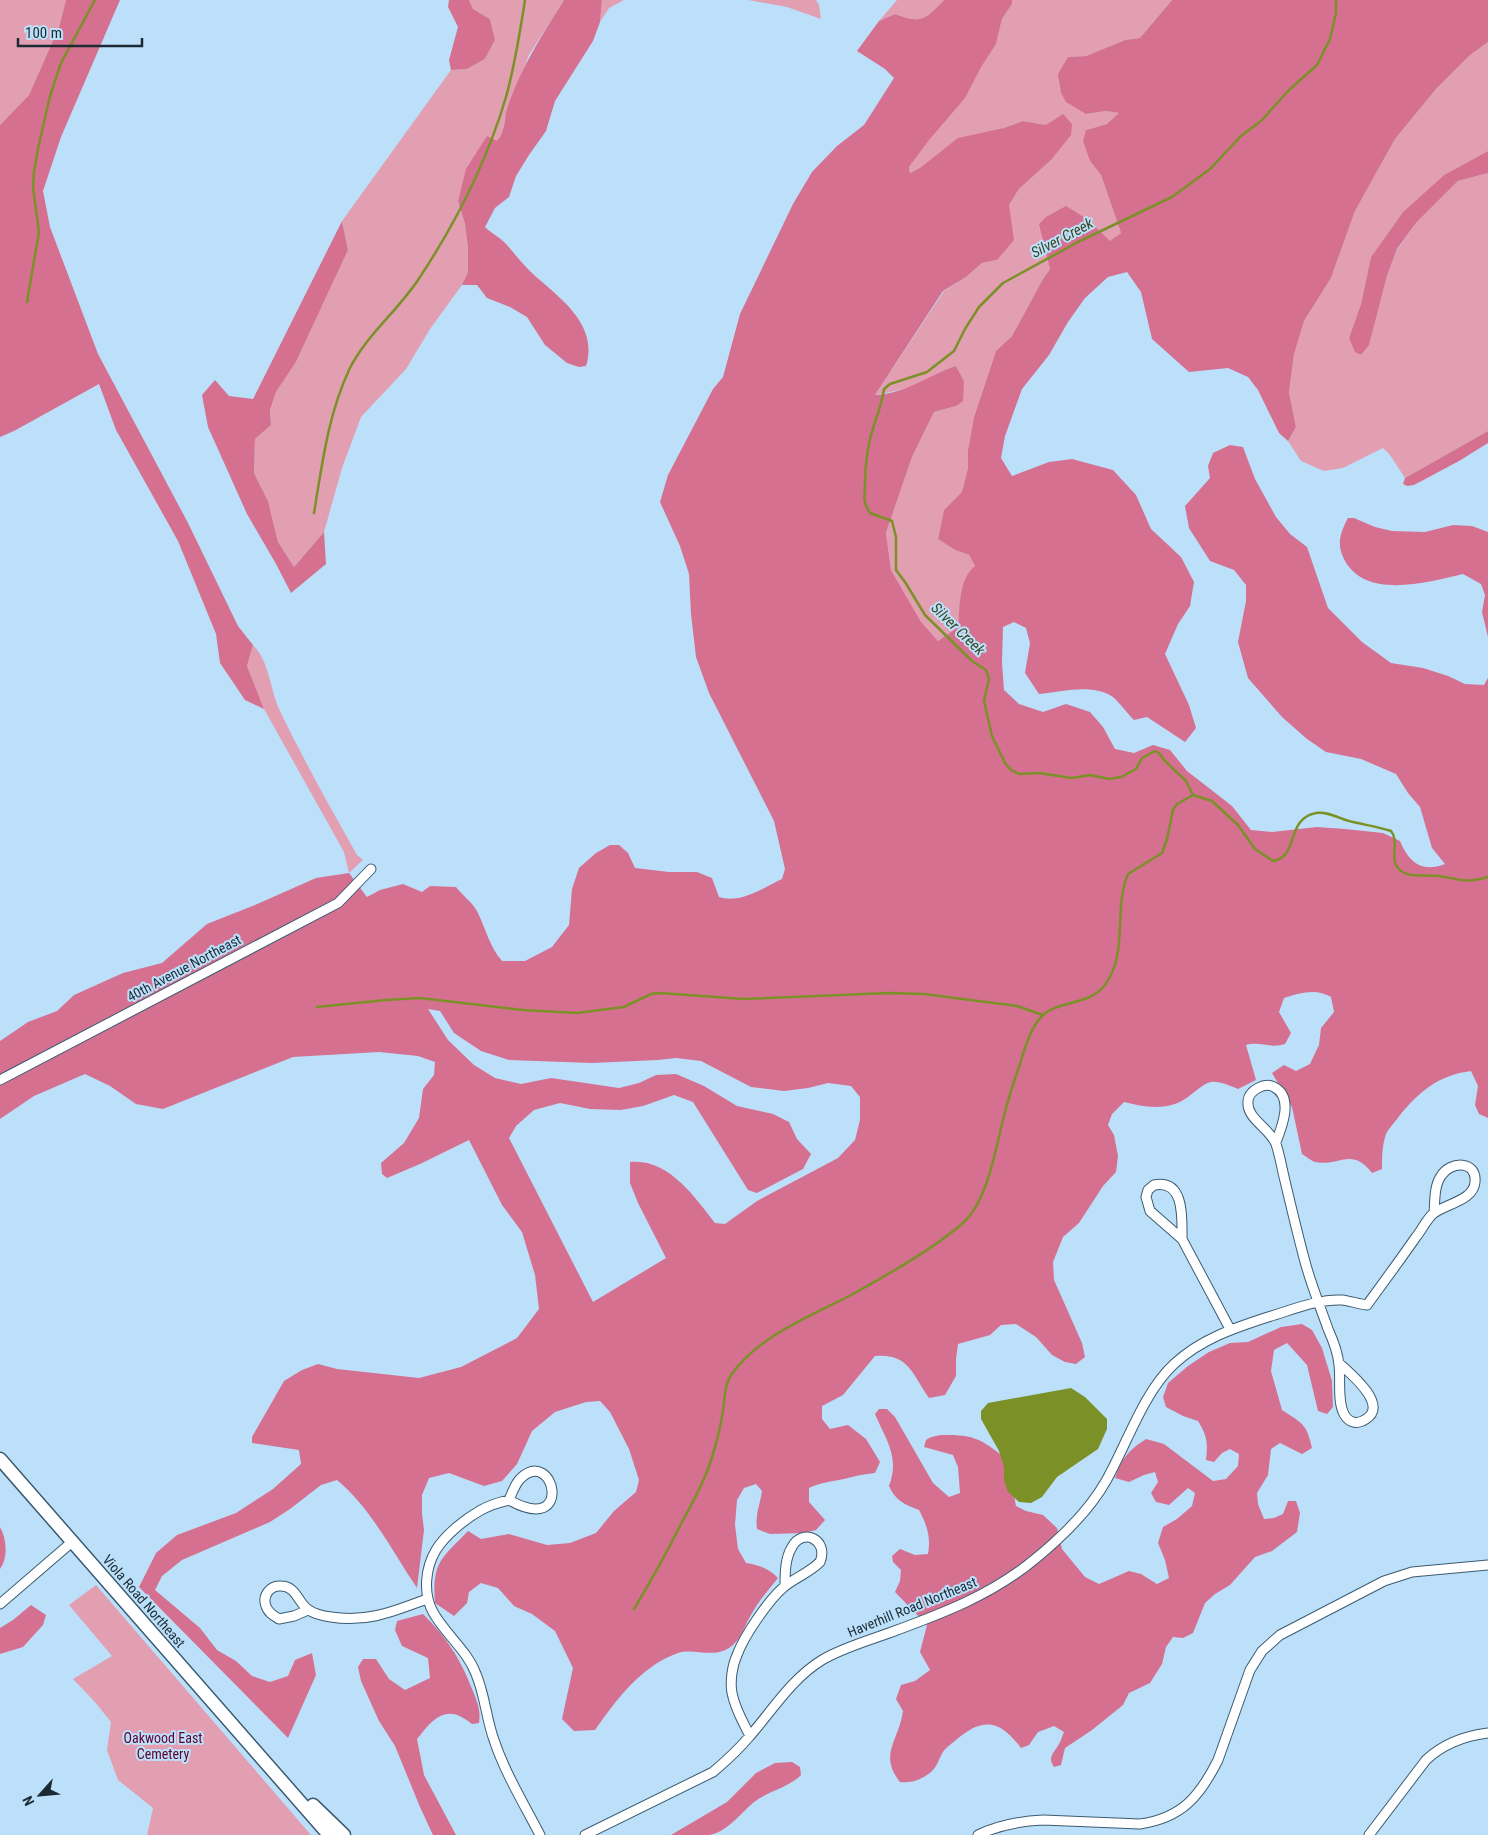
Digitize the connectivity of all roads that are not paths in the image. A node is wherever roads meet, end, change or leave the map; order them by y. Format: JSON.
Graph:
{"nodes":[{"id":1,"x":371,"y":869,"type":"dead end"},
{"id":2,"x":0,"y":1080,"type":"edge"},
{"id":3,"x":1276,"y":1142,"type":"junction"},
{"id":4,"x":1434,"y":1213,"type":"junction"},
{"id":5,"x":1182,"y":1239,"type":"junction"},
{"id":6,"x":1318,"y":1301,"type":"junction"},
{"id":7,"x":1230,"y":1330,"type":"junction"},
{"id":8,"x":1339,"y":1363,"type":"junction"},
{"id":9,"x":0,"y":1459,"type":"edge"},
{"id":10,"x":509,"y":1500,"type":"junction"},
{"id":11,"x":72,"y":1542,"type":"junction"},
{"id":12,"x":1488,"y":1564,"type":"edge"},
{"id":13,"x":785,"y":1586,"type":"junction"},
{"id":14,"x":427,"y":1599,"type":"junction"},
{"id":15,"x":0,"y":1604,"type":"edge"},
{"id":16,"x":308,"y":1610,"type":"junction"},
{"id":17,"x":1488,"y":1733,"type":"edge"},
{"id":18,"x":750,"y":1736,"type":"junction"},
{"id":19,"x":267,"y":1762,"type":"junction"},
{"id":20,"x":329,"y":1835,"type":"edge"},
{"id":21,"x":344,"y":1835,"type":"edge"},
{"id":22,"x":540,"y":1835,"type":"edge"},
{"id":23,"x":585,"y":1835,"type":"edge"},
{"id":24,"x":978,"y":1835,"type":"edge"},
{"id":25,"x":1369,"y":1835,"type":"edge"}],
"edges":[{"from":1,"to":2,"type":"street","name":"40th Avenue Northeast"},
{"from":3,"to":3,"type":"street"},
{"from":3,"to":6,"type":"street"},
{"from":4,"to":4,"type":"street"},
{"from":4,"to":6,"type":"street","name":"Haverhill Road Northeast"},
{"from":5,"to":5,"type":"street"},
{"from":5,"to":7,"type":"street"},
{"from":6,"to":7,"type":"street","name":"Haverhill Road Northeast"},
{"from":6,"to":8,"type":"street"},
{"from":7,"to":18,"type":"street","name":"Haverhill Road Northeast"},
{"from":8,"to":8,"type":"street"},
{"from":9,"to":11,"type":"main road","name":"Viola Road Northeast"},
{"from":10,"to":10,"type":"street"},
{"from":10,"to":14,"type":"street"},
{"from":11,"to":15,"type":"street"},
{"from":11,"to":19,"type":"main road","name":"Viola Road Northeast"},
{"from":12,"to":24,"type":"street"},
{"from":13,"to":13,"type":"street"},
{"from":13,"to":18,"type":"street"},
{"from":14,"to":16,"type":"street"},
{"from":14,"to":22,"type":"street"},
{"from":16,"to":16,"type":"street"},
{"from":17,"to":25,"type":"street"},
{"from":18,"to":23,"type":"street","name":"Haverhill Road Northeast"},
{"from":19,"to":20,"type":"main road","name":"Viola Road Northeast"},
{"from":19,"to":21,"type":"main road","name":"Viola Road Northeast"}]}
